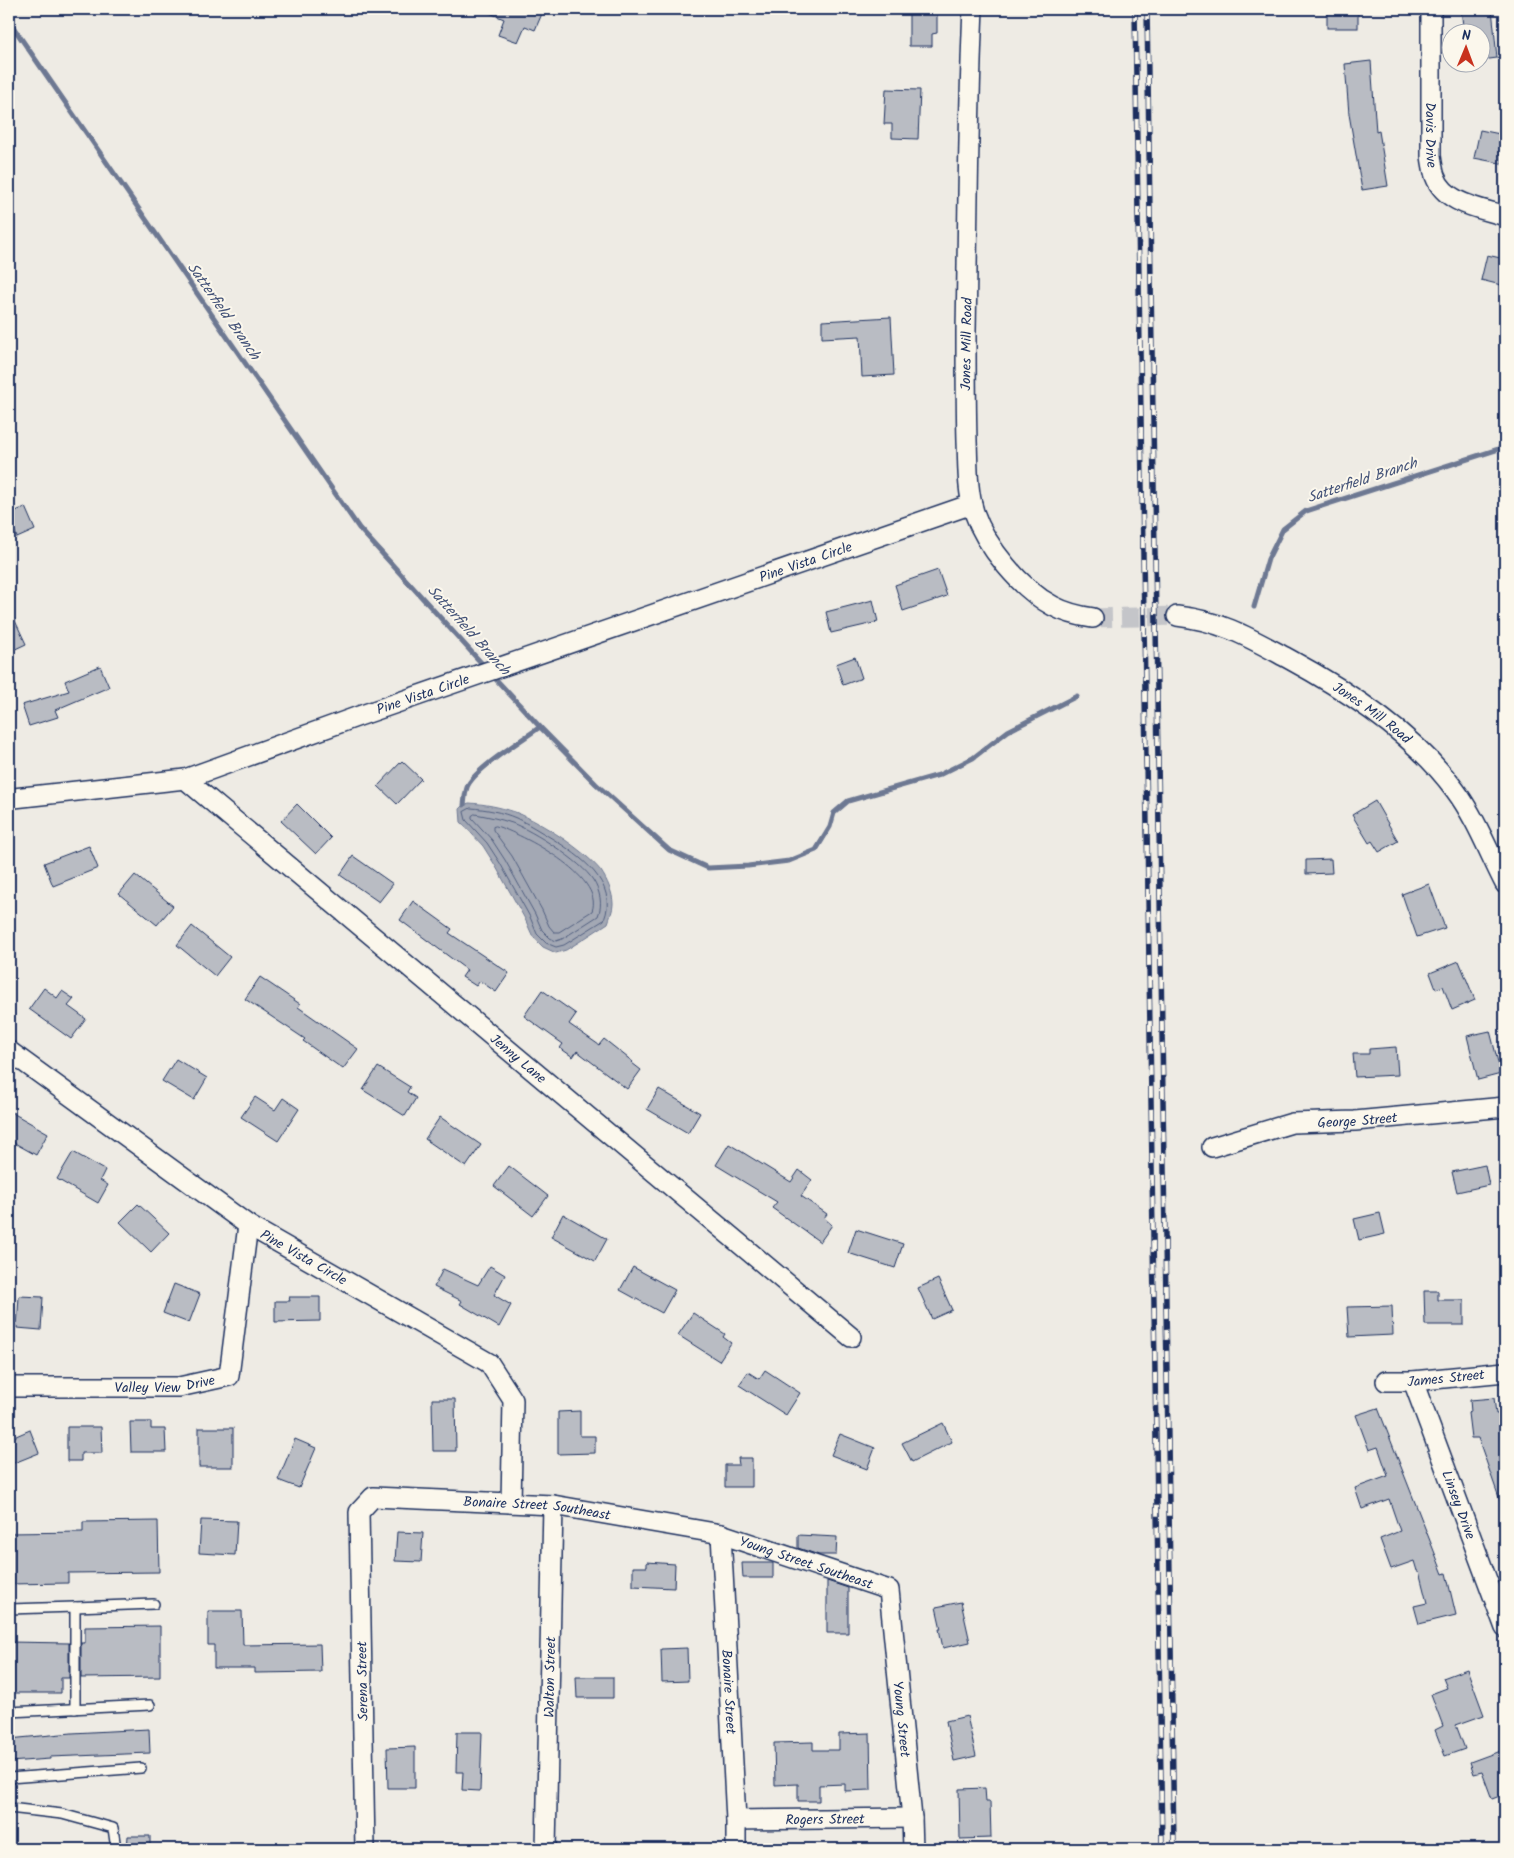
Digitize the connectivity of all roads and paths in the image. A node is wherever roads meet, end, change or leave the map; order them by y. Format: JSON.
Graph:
{"nodes":[{"id":1,"x":973,"y":9,"type":"edge"},
{"id":2,"x":1431,"y":9,"type":"edge"},
{"id":3,"x":1505,"y":216,"type":"edge"},
{"id":4,"x":972,"y":504,"type":"junction"},
{"id":5,"x":1177,"y":616,"type":"tunnel mouth"},
{"id":6,"x":1093,"y":618,"type":"tunnel mouth"},
{"id":7,"x":185,"y":779,"type":"junction"},
{"id":8,"x":10,"y":795,"type":"edge"},
{"id":9,"x":1505,"y":884,"type":"edge"},
{"id":10,"x":9,"y":1051,"type":"edge"},
{"id":11,"x":1505,"y":1107,"type":"edge"},
{"id":12,"x":1212,"y":1148,"type":"dead end"},
{"id":13,"x":248,"y":1225,"type":"junction"},
{"id":14,"x":851,"y":1337,"type":"dead end"},
{"id":15,"x":1505,"y":1372,"type":"edge"},
{"id":16,"x":1386,"y":1381,"type":"dead end"},
{"id":17,"x":1413,"y":1381,"type":"junction"},
{"id":18,"x":9,"y":1387,"type":"edge"},
{"id":19,"x":510,"y":1503,"type":"junction"},
{"id":20,"x":553,"y":1505,"type":"junction"},
{"id":21,"x":359,"y":1512,"type":"joint"},
{"id":22,"x":721,"y":1534,"type":"junction"},
{"id":23,"x":889,"y":1590,"type":"joint"},
{"id":24,"x":154,"y":1604,"type":"dead end"},
{"id":25,"x":75,"y":1606,"type":"junction"},
{"id":26,"x":9,"y":1608,"type":"edge"},
{"id":27,"x":1505,"y":1628,"type":"edge"},
{"id":28,"x":150,"y":1705,"type":"dead end"},
{"id":29,"x":75,"y":1709,"type":"junction"},
{"id":30,"x":9,"y":1712,"type":"edge"},
{"id":31,"x":141,"y":1768,"type":"dead end"},
{"id":32,"x":9,"y":1778,"type":"edge"},
{"id":33,"x":9,"y":1808,"type":"edge"},
{"id":34,"x":912,"y":1818,"type":"junction"},
{"id":35,"x":736,"y":1820,"type":"junction"},
{"id":36,"x":116,"y":1849,"type":"edge"},
{"id":37,"x":365,"y":1849,"type":"edge"},
{"id":38,"x":546,"y":1849,"type":"edge"},
{"id":39,"x":736,"y":1849,"type":"edge"},
{"id":40,"x":913,"y":1849,"type":"edge"}],
"edges":[{"from":1,"to":4,"type":"street","name":"Jones Mill Road"},
{"from":2,"to":3,"type":"street","name":"Davis Drive"},
{"from":4,"to":6,"type":"street","name":"Jones Mill Road"},
{"from":4,"to":7,"type":"street","name":"Pine Vista Circle"},
{"from":5,"to":9,"type":"street","name":"Jones Mill Road"},
{"from":7,"to":8,"type":"street","name":"Pine Vista Circle"},
{"from":7,"to":14,"type":"street","name":"Jenny Lane"},
{"from":10,"to":13,"type":"street","name":"Pine Vista Circle"},
{"from":11,"to":12,"type":"street","name":"George Street"},
{"from":13,"to":18,"type":"street","name":"Valley View Drive"},
{"from":13,"to":19,"type":"street","name":"Pine Vista Circle"},
{"from":15,"to":17,"type":"street","name":"James Street"},
{"from":16,"to":17,"type":"street","name":"James Street"},
{"from":17,"to":27,"type":"street","name":"Linsey Drive"},
{"from":19,"to":20,"type":"street","name":"Bonaire Street Southeast"},
{"from":19,"to":21,"type":"street","name":"Bonaire Street Southeast"},
{"from":20,"to":22,"type":"street","name":"Bonaire Street Southeast"},
{"from":20,"to":38,"type":"street","name":"Walton Street"},
{"from":21,"to":37,"type":"street","name":"Serena Street"},
{"from":22,"to":23,"type":"street","name":"Young Street Southeast"},
{"from":22,"to":35,"type":"street","name":"Bonaire Street"},
{"from":23,"to":34,"type":"street","name":"Young Street"},
{"from":24,"to":25,"type":"lane"},
{"from":25,"to":26,"type":"lane"},
{"from":25,"to":29,"type":"lane"},
{"from":28,"to":29,"type":"lane"},
{"from":29,"to":30,"type":"lane"},
{"from":31,"to":32,"type":"lane"},
{"from":33,"to":36,"type":"lane"},
{"from":34,"to":35,"type":"street","name":"Rogers Street"},
{"from":34,"to":40,"type":"street","name":"Young Street"},
{"from":35,"to":39,"type":"street","name":"Bonaire Street"}]}
